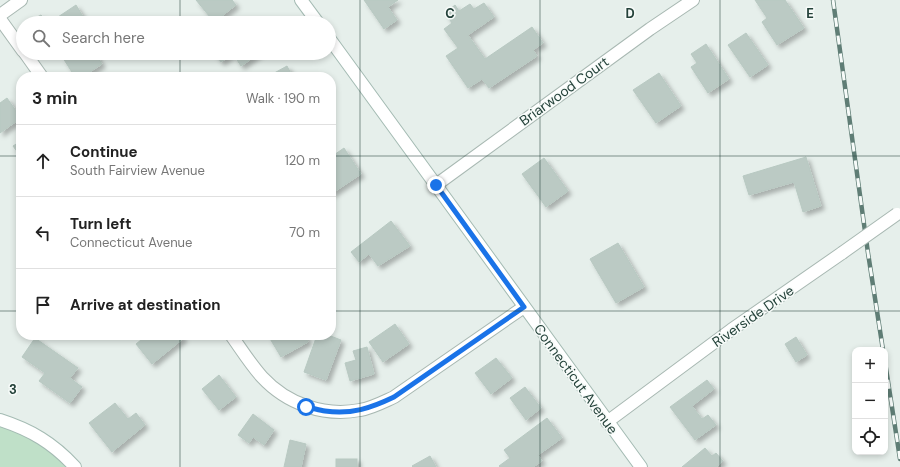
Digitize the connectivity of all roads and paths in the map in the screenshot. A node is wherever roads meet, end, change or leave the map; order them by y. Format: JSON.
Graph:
{"nodes":[{"id":1,"x":21,"y":0,"type":"edge"},
{"id":2,"x":301,"y":0,"type":"edge"},
{"id":3,"x":693,"y":0,"type":"edge"},
{"id":4,"x":0,"y":15,"type":"edge"},
{"id":5,"x":313,"y":16,"type":"edge"},
{"id":6,"x":0,"y":19,"type":"edge"},
{"id":7,"x":16,"y":41,"type":"edge"},
{"id":8,"x":336,"y":48,"type":"edge"},
{"id":9,"x":30,"y":60,"type":"edge"},
{"id":10,"x":38,"y":72,"type":"edge"},
{"id":11,"x":436,"y":185,"type":"junction"},
{"id":12,"x":899,"y":213,"type":"edge"},
{"id":13,"x":524,"y":307,"type":"junction"},
{"id":14,"x":234,"y":340,"type":"edge"},
{"id":15,"x":0,"y":420,"type":"edge"},
{"id":16,"x":608,"y":422,"type":"junction"},
{"id":17,"x":75,"y":467,"type":"edge"},
{"id":18,"x":641,"y":467,"type":"edge"}],
"edges":[{"from":1,"to":4,"type":"street"},
{"from":2,"to":5,"type":"street"},
{"from":3,"to":11,"type":"street","name":"Briarwood Court"},
{"from":6,"to":7,"type":"street"},
{"from":8,"to":11,"type":"street","name":"Connecticut Avenue"},
{"from":9,"to":10,"type":"street"},
{"from":11,"to":13,"type":"street","name":"Connecticut Avenue"},
{"from":12,"to":16,"type":"street","name":"Riverside Drive","bridge":true},
{"from":13,"to":14,"type":"street"},
{"from":13,"to":16,"type":"street","name":"Connecticut Avenue"},
{"from":15,"to":17,"type":"street"},
{"from":16,"to":18,"type":"street","name":"Connecticut Avenue"}]}
